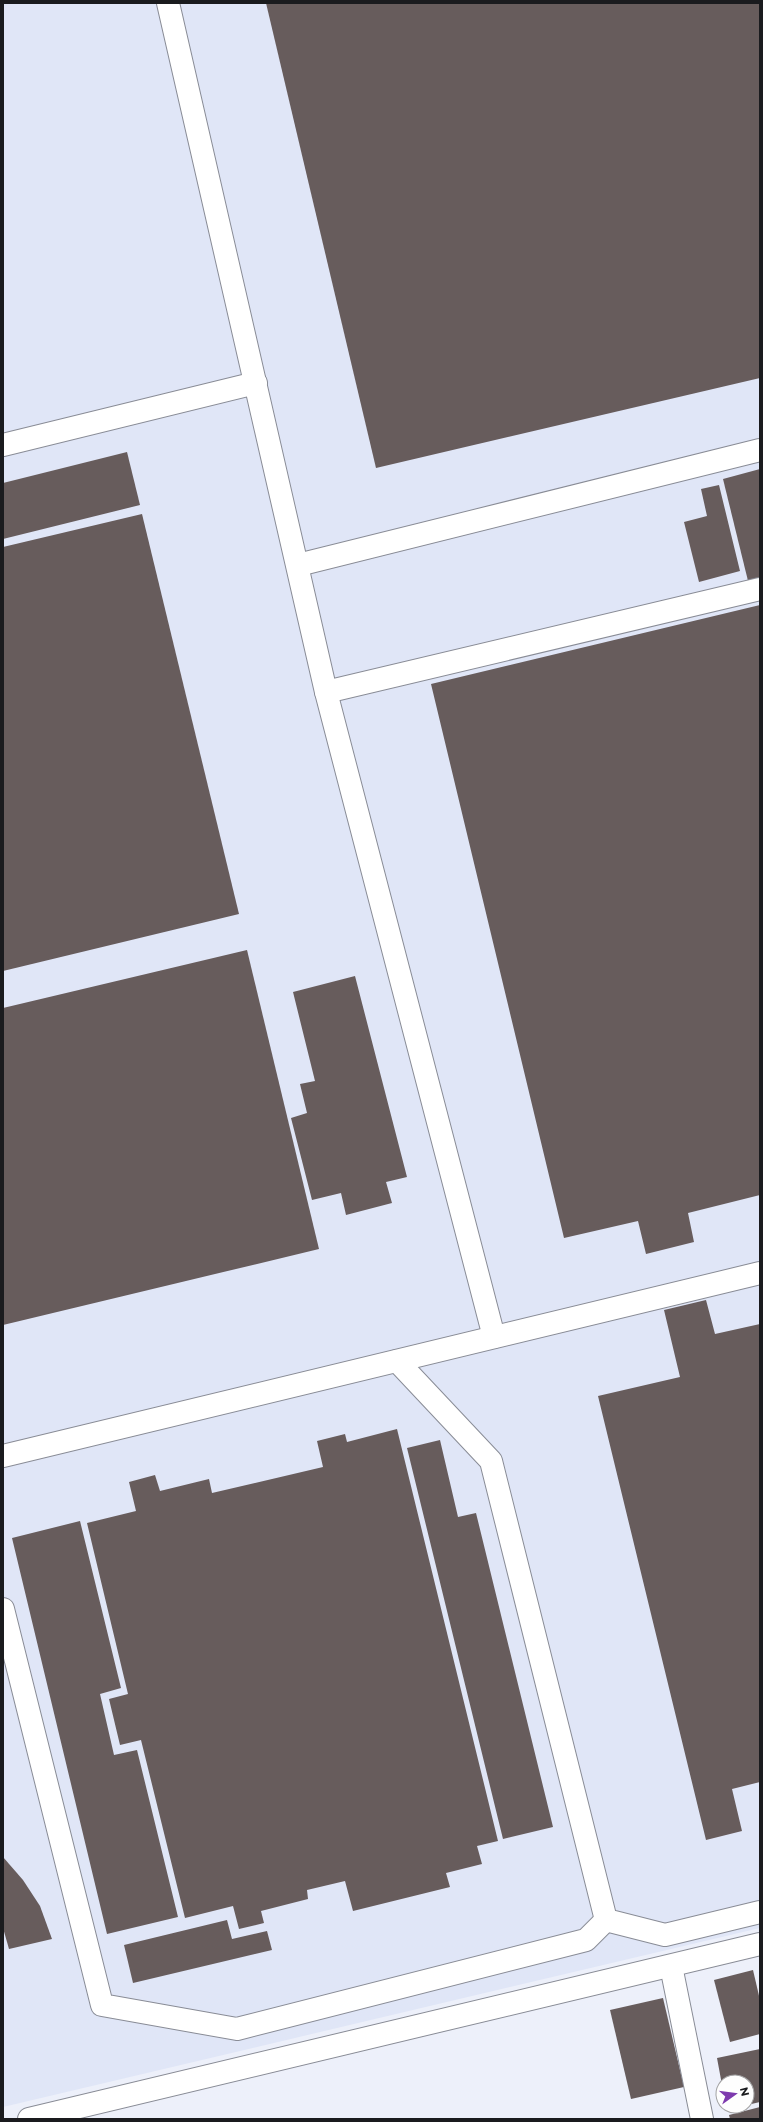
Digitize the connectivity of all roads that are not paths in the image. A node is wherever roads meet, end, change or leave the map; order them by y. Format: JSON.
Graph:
{"nodes":[{"id":1,"x":168,"y":3,"type":"edge"},
{"id":2,"x":256,"y":383,"type":"junction"},
{"id":3,"x":3,"y":445,"type":"edge"},
{"id":4,"x":760,"y":450,"type":"edge"},
{"id":5,"x":298,"y":565,"type":"junction"},
{"id":6,"x":760,"y":589,"type":"edge"},
{"id":7,"x":326,"y":692,"type":"junction"},
{"id":8,"x":760,"y":1273,"type":"edge"},
{"id":9,"x":494,"y":1337,"type":"junction"},
{"id":10,"x":397,"y":1361,"type":"junction"},
{"id":11,"x":3,"y":1456,"type":"edge"},
{"id":12,"x":3,"y":1610,"type":"edge"},
{"id":13,"x":760,"y":1912,"type":"edge"},
{"id":14,"x":606,"y":1920,"type":"junction"},
{"id":15,"x":760,"y":1944,"type":"edge"},
{"id":16,"x":671,"y":1966,"type":"junction"},
{"id":17,"x":29,"y":2119,"type":"edge"},
{"id":18,"x":702,"y":2119,"type":"edge"}],
"edges":[{"from":1,"to":2,"type":"street"},
{"from":2,"to":3,"type":"street"},
{"from":2,"to":5,"type":"street"},
{"from":4,"to":5,"type":"street"},
{"from":5,"to":7,"type":"street"},
{"from":6,"to":7,"type":"street"},
{"from":7,"to":9,"type":"street"},
{"from":8,"to":9,"type":"street"},
{"from":9,"to":10,"type":"street"},
{"from":10,"to":11,"type":"street"},
{"from":10,"to":14,"type":"street"},
{"from":12,"to":14,"type":"street"},
{"from":13,"to":14,"type":"street"},
{"from":15,"to":16,"type":"street"},
{"from":16,"to":17,"type":"street"},
{"from":16,"to":18,"type":"street"}]}
